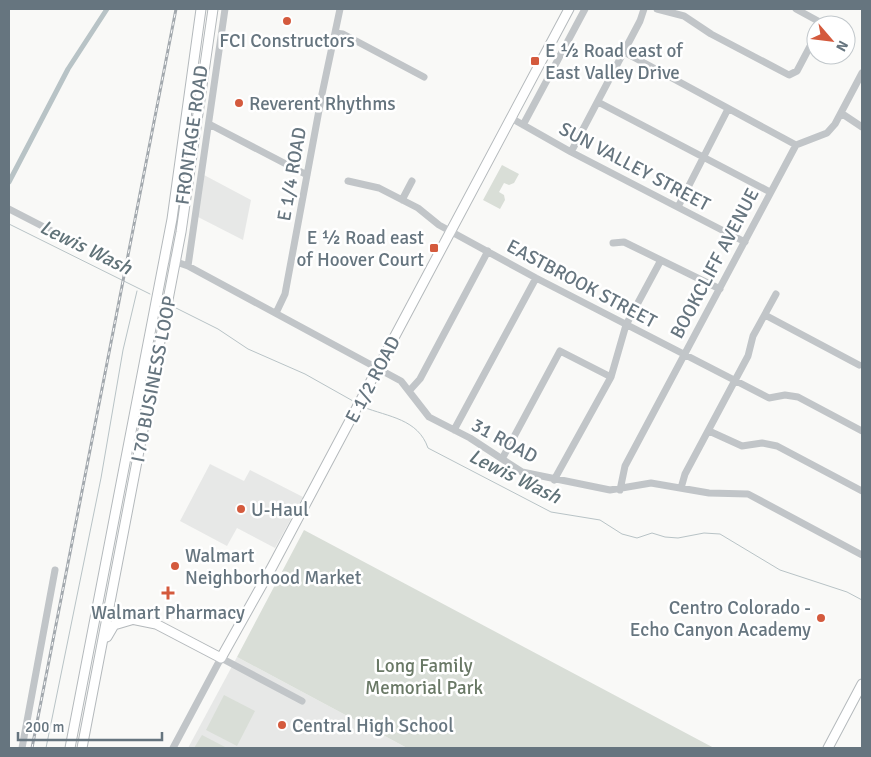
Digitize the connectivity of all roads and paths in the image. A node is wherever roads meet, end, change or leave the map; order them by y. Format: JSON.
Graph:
{"nodes":[{"id":1,"x":200,"y":9,"type":"edge"},
{"id":2,"x":213,"y":9,"type":"edge"},
{"id":3,"x":225,"y":9,"type":"edge"},
{"id":4,"x":340,"y":9,"type":"edge"},
{"id":5,"x":569,"y":9,"type":"edge"},
{"id":6,"x":585,"y":9,"type":"edge"},
{"id":7,"x":644,"y":9,"type":"edge"},
{"id":8,"x":657,"y":9,"type":"edge"},
{"id":9,"x":335,"y":32,"type":"junction"},
{"id":10,"x":624,"y":52,"type":"junction"},
{"id":11,"x":806,"y":54,"type":"edge"},
{"id":12,"x":862,"y":73,"type":"edge"},
{"id":13,"x":424,"y":77,"type":"dead end"},
{"id":14,"x":598,"y":102,"type":"junction"},
{"id":15,"x":728,"y":109,"type":"junction"},
{"id":16,"x":840,"y":113,"type":"junction"},
{"id":17,"x":511,"y":118,"type":"junction"},
{"id":18,"x":209,"y":124,"type":"junction"},
{"id":19,"x":523,"y":125,"type":"junction"},
{"id":20,"x":862,"y":127,"type":"edge"},
{"id":21,"x":796,"y":145,"type":"junction"},
{"id":22,"x":571,"y":152,"type":"junction"},
{"id":23,"x":703,"y":158,"type":"junction"},
{"id":24,"x":307,"y":174,"type":"junction"},
{"id":25,"x":348,"y":181,"type":"dead end"},
{"id":26,"x":412,"y":181,"type":"dead end"},
{"id":27,"x":770,"y":192,"type":"junction"},
{"id":28,"x":402,"y":200,"type":"junction"},
{"id":29,"x":678,"y":207,"type":"junction"},
{"id":30,"x":9,"y":209,"type":"edge"},
{"id":31,"x":450,"y":231,"type":"junction"},
{"id":32,"x":745,"y":242,"type":"junction"},
{"id":33,"x":613,"y":243,"type":"dead end"},
{"id":34,"x":76,"y":244,"type":"dead end"},
{"id":35,"x":488,"y":251,"type":"junction"},
{"id":36,"x":165,"y":258,"type":"junction"},
{"id":37,"x":661,"y":260,"type":"junction"},
{"id":38,"x":176,"y":262,"type":"junction"},
{"id":39,"x":188,"y":266,"type":"junction"},
{"id":40,"x":536,"y":278,"type":"junction"},
{"id":41,"x":720,"y":289,"type":"junction"},
{"id":42,"x":776,"y":294,"type":"dead end"},
{"id":43,"x":276,"y":313,"type":"junction"},
{"id":44,"x":764,"y":314,"type":"junction"},
{"id":45,"x":626,"y":325,"type":"junction"},
{"id":46,"x":684,"y":354,"type":"junction"},
{"id":47,"x":859,"y":365,"type":"dead end"},
{"id":48,"x":378,"y":368,"type":"junction"},
{"id":49,"x":611,"y":377,"type":"junction"},
{"id":50,"x":735,"y":381,"type":"junction"},
{"id":51,"x":410,"y":390,"type":"junction"},
{"id":52,"x":454,"y":430,"type":"junction"},
{"id":53,"x":709,"y":431,"type":"junction"},
{"id":54,"x":862,"y":431,"type":"edge"},
{"id":55,"x":502,"y":459,"type":"junction"},
{"id":56,"x":554,"y":480,"type":"junction"},
{"id":57,"x":682,"y":488,"type":"junction"},
{"id":58,"x":620,"y":490,"type":"junction"},
{"id":59,"x":862,"y":491,"type":"edge"},
{"id":60,"x":862,"y":554,"type":"edge"},
{"id":61,"x":118,"y":564,"type":"junction"},
{"id":62,"x":55,"y":570,"type":"dead end"},
{"id":63,"x":97,"y":612,"type":"junction"},
{"id":64,"x":108,"y":613,"type":"junction"},
{"id":65,"x":144,"y":620,"type":"junction"},
{"id":66,"x":220,"y":658,"type":"junction"},
{"id":67,"x":98,"y":666,"type":"junction"},
{"id":68,"x":862,"y":684,"type":"edge"},
{"id":69,"x":302,"y":701,"type":"dead end"},
{"id":70,"x":22,"y":748,"type":"edge"},
{"id":71,"x":70,"y":748,"type":"edge"},
{"id":72,"x":82,"y":748,"type":"edge"},
{"id":73,"x":173,"y":748,"type":"edge"},
{"id":74,"x":828,"y":748,"type":"edge"}],
"edges":[{"from":1,"to":36,"type":"main road","name":"I 70 BUSINESS LOOP"},
{"from":2,"to":38,"type":"main road","name":"I 70 BUSINESS LOOP"},
{"from":3,"to":18,"type":"street","name":"FRONTAGE ROAD"},
{"from":4,"to":9,"type":"street","name":"E 1/4 ROAD"},
{"from":5,"to":17,"type":"main road","name":"E 1/2 ROAD"},
{"from":6,"to":19,"type":"street"},
{"from":7,"to":10,"type":"street"},
{"from":8,"to":11,"type":"street"},
{"from":9,"to":13,"type":"street"},
{"from":9,"to":24,"type":"street","name":"E 1/4 ROAD"},
{"from":10,"to":14,"type":"street"},
{"from":10,"to":15,"type":"street"},
{"from":12,"to":16,"type":"street"},
{"from":14,"to":22,"type":"street"},
{"from":14,"to":23,"type":"street"},
{"from":15,"to":21,"type":"street"},
{"from":15,"to":23,"type":"street"},
{"from":16,"to":20,"type":"street"},
{"from":16,"to":21,"type":"street"},
{"from":17,"to":19,"type":"street","name":"SUN VALLEY STREET"},
{"from":17,"to":31,"type":"main road","name":"E 1/2 ROAD"},
{"from":18,"to":24,"type":"street"},
{"from":18,"to":39,"type":"street","name":"FRONTAGE ROAD"},
{"from":19,"to":22,"type":"street","name":"SUN VALLEY STREET"},
{"from":21,"to":27,"type":"street","name":"BOOKCLIFF AVENUE"},
{"from":22,"to":29,"type":"street","name":"SUN VALLEY STREET"},
{"from":23,"to":27,"type":"street"},
{"from":23,"to":29,"type":"street"},
{"from":24,"to":43,"type":"street","name":"E 1/4 ROAD"},
{"from":25,"to":28,"type":"street","name":"EASTBROOK STREET"},
{"from":26,"to":28,"type":"street"},
{"from":27,"to":32,"type":"street","name":"BOOKCLIFF AVENUE"},
{"from":28,"to":31,"type":"street","name":"EASTBROOK STREET"},
{"from":29,"to":32,"type":"street","name":"SUN VALLEY STREET"},
{"from":30,"to":34,"type":"street"},
{"from":31,"to":35,"type":"street","name":"EASTBROOK STREET"},
{"from":31,"to":48,"type":"main road","name":"E 1/2 ROAD"},
{"from":32,"to":41,"type":"street","name":"BOOKCLIFF AVENUE"},
{"from":33,"to":37,"type":"street"},
{"from":35,"to":40,"type":"street","name":"EASTBROOK STREET"},
{"from":35,"to":51,"type":"street"},
{"from":36,"to":38,"type":"street","name":"31 ROAD"},
{"from":36,"to":63,"type":"main road","name":"I 70 BUSINESS LOOP"},
{"from":37,"to":41,"type":"street"},
{"from":37,"to":45,"type":"street"},
{"from":38,"to":39,"type":"street","name":"31 ROAD"},
{"from":38,"to":61,"type":"main road","name":"I 70 BUSINESS LOOP"},
{"from":39,"to":43,"type":"street","name":"31 ROAD"},
{"from":40,"to":45,"type":"street","name":"EASTBROOK STREET"},
{"from":40,"to":52,"type":"street"},
{"from":41,"to":46,"type":"street","name":"BOOKCLIFF AVENUE"},
{"from":42,"to":44,"type":"street"},
{"from":43,"to":48,"type":"street","name":"31 ROAD"},
{"from":44,"to":47,"type":"street"},
{"from":44,"to":50,"type":"street"},
{"from":45,"to":46,"type":"street","name":"EASTBROOK STREET"},
{"from":45,"to":49,"type":"street"},
{"from":46,"to":50,"type":"street","name":"EASTBROOK STREET"},
{"from":46,"to":58,"type":"street","name":"BOOKCLIFF AVENUE"},
{"from":48,"to":51,"type":"street","name":"31 ROAD"},
{"from":48,"to":66,"type":"main road","name":"E 1/2 ROAD"},
{"from":49,"to":55,"type":"street"},
{"from":49,"to":56,"type":"street"},
{"from":50,"to":53,"type":"street"},
{"from":50,"to":54,"type":"street","name":"EASTBROOK STREET"},
{"from":51,"to":52,"type":"street","name":"31 ROAD"},
{"from":52,"to":55,"type":"street","name":"31 ROAD"},
{"from":53,"to":57,"type":"street"},
{"from":53,"to":59,"type":"street"},
{"from":55,"to":56,"type":"street","name":"31 ROAD"},
{"from":56,"to":58,"type":"street","name":"31 ROAD"},
{"from":57,"to":58,"type":"street","name":"31 ROAD"},
{"from":57,"to":60,"type":"street","name":"31 ROAD"},
{"from":61,"to":64,"type":"main road","name":"I 70 BUSINESS LOOP"},
{"from":61,"to":65,"type":"main road"},
{"from":62,"to":70,"type":"street"},
{"from":63,"to":64,"type":"main road"},
{"from":63,"to":71,"type":"main road","name":"I 70 BUSINESS LOOP"},
{"from":64,"to":65,"type":"main road"},
{"from":64,"to":67,"type":"main road","name":"I 70 BUSINESS LOOP"},
{"from":65,"to":66,"type":"main road"},
{"from":65,"to":67,"type":"main road"},
{"from":66,"to":69,"type":"street"},
{"from":66,"to":73,"type":"street","name":"E 1/2 ROAD"},
{"from":67,"to":72,"type":"main road","name":"I 70 BUSINESS LOOP"},
{"from":68,"to":74,"type":"main road"}]}
